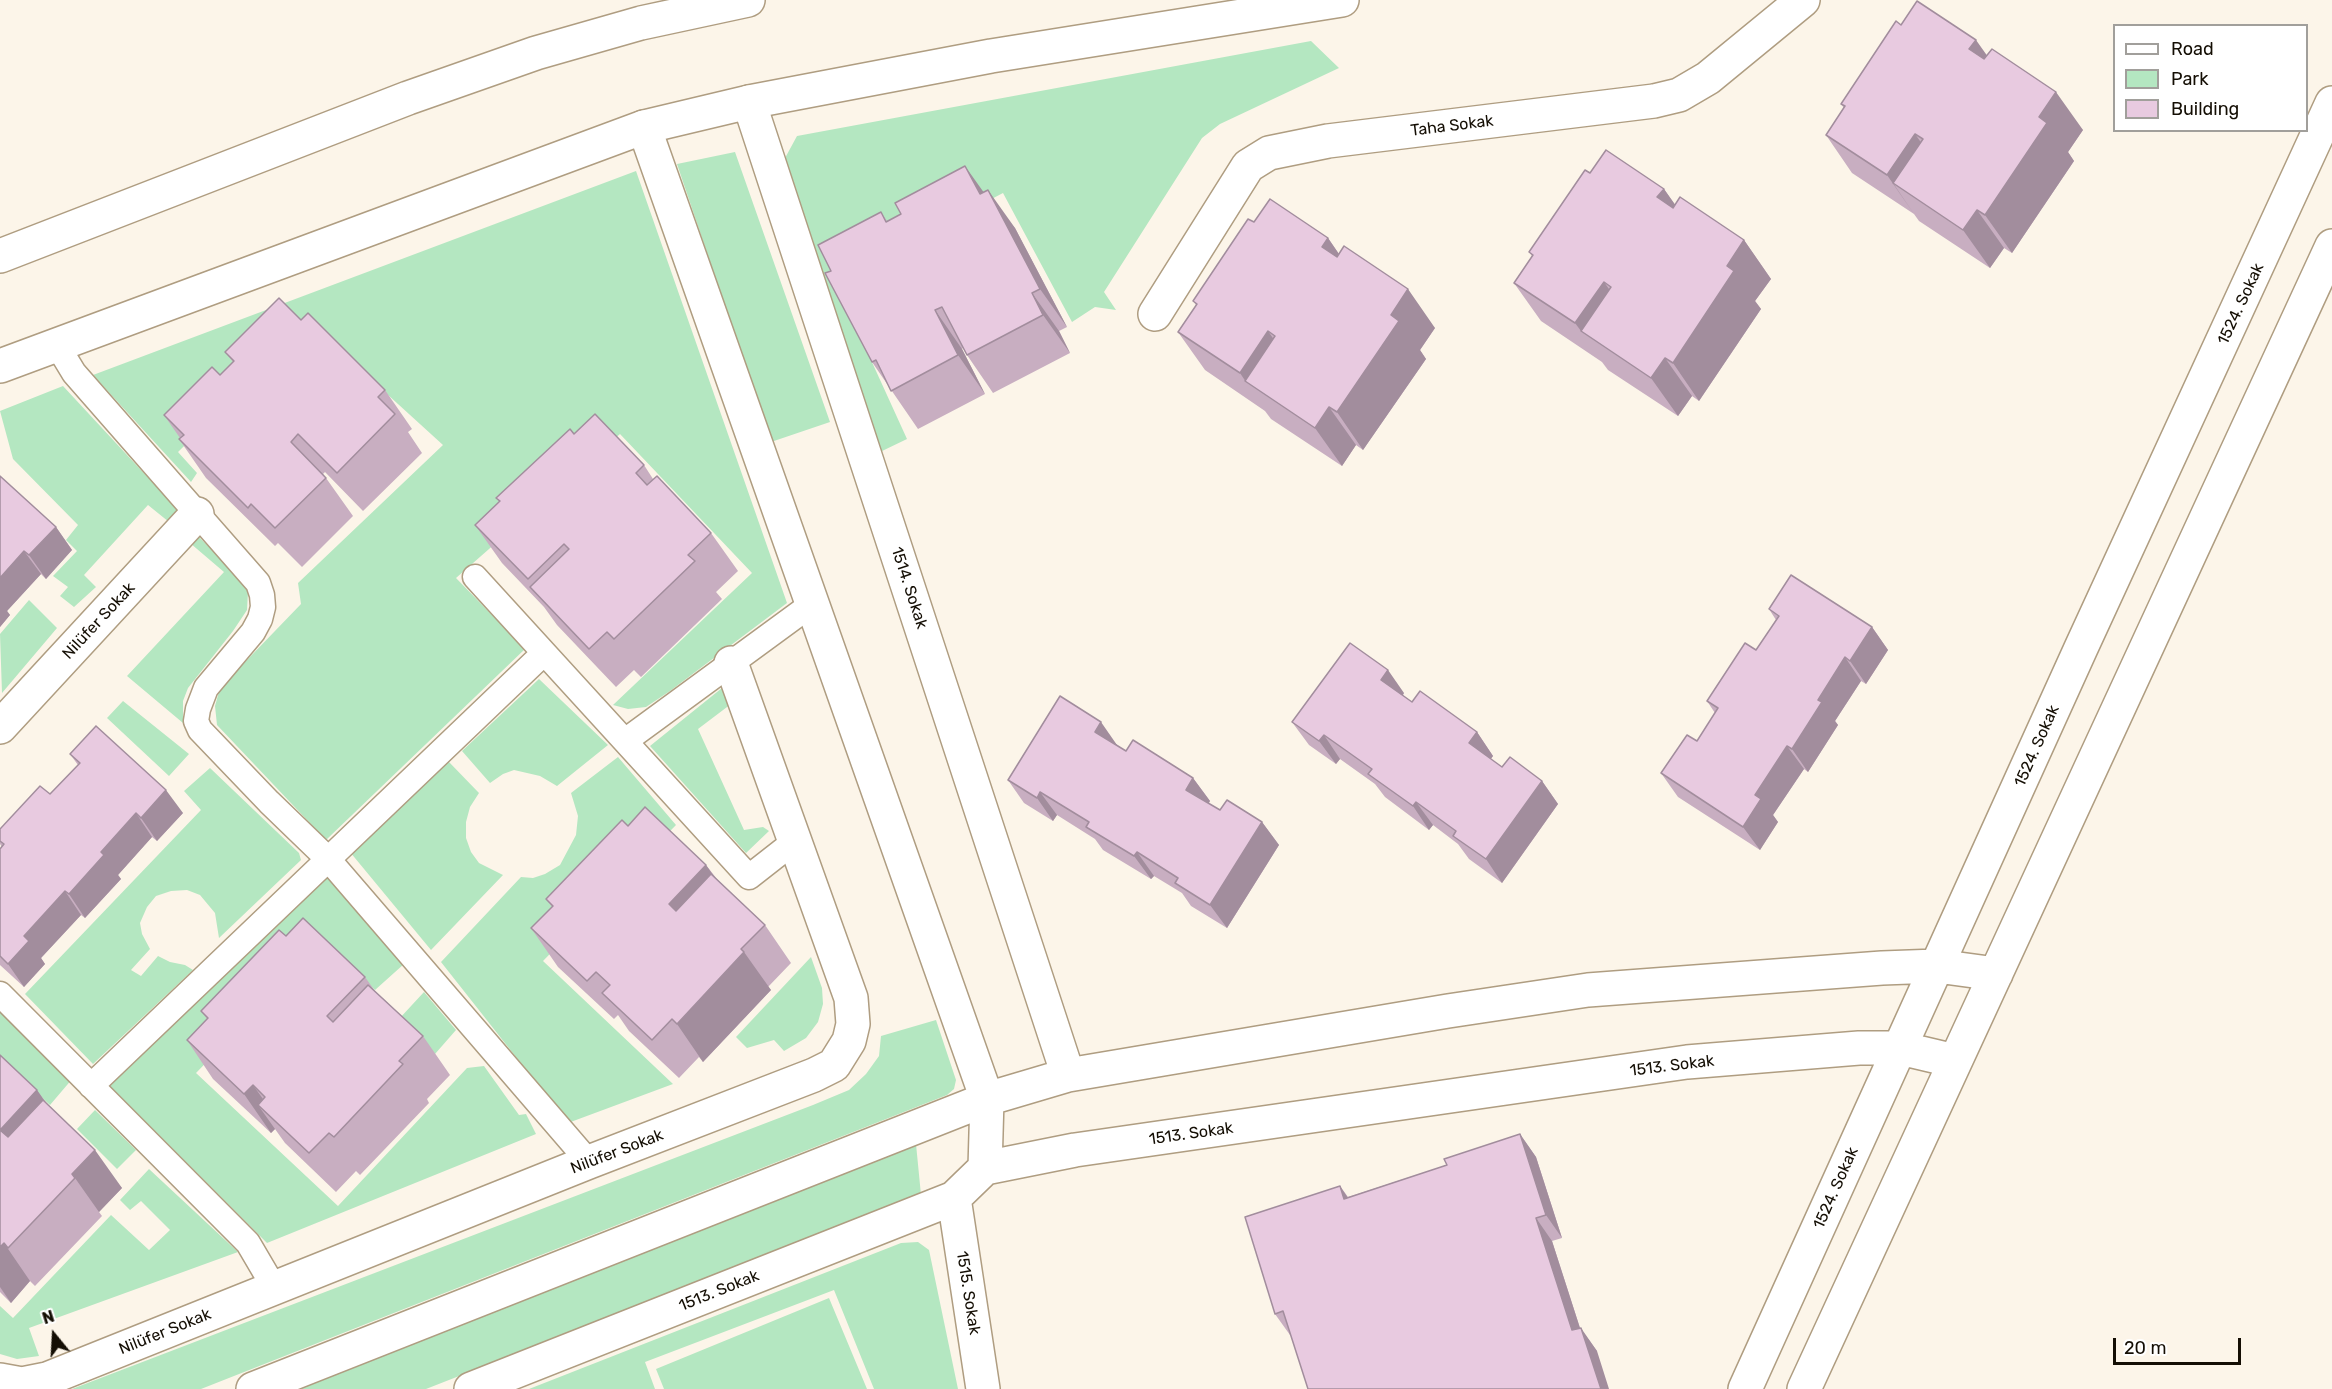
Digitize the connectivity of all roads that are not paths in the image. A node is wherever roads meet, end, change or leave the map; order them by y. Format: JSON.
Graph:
{"nodes":[{"id":1,"x":748,"y":0,"type":"edge"},
{"id":2,"x":1342,"y":0,"type":"edge"},
{"id":3,"x":1803,"y":0,"type":"edge"},
{"id":4,"x":749,"y":102,"type":"junction"},
{"id":5,"x":2332,"y":104,"type":"edge"},
{"id":6,"x":644,"y":127,"type":"junction"},
{"id":7,"x":2332,"y":246,"type":"edge"},
{"id":8,"x":0,"y":256,"type":"edge"},
{"id":9,"x":1155,"y":314,"type":"dead end"},
{"id":10,"x":57,"y":345,"type":"junction"},
{"id":11,"x":0,"y":366,"type":"edge"},
{"id":12,"x":197,"y":514,"type":"junction"},
{"id":13,"x":475,"y":577,"type":"dead end"},
{"id":14,"x":812,"y":603,"type":"junction"},
{"id":15,"x":544,"y":653,"type":"junction"},
{"id":16,"x":731,"y":663,"type":"junction"},
{"id":17,"x":0,"y":727,"type":"edge"},
{"id":18,"x":625,"y":741,"type":"junction"},
{"id":19,"x":795,"y":841,"type":"junction"},
{"id":20,"x":328,"y":859,"type":"junction"},
{"id":21,"x":1937,"y":966,"type":"junction"},
{"id":22,"x":1996,"y":974,"type":"junction"},
{"id":23,"x":0,"y":994,"type":"edge"},
{"id":24,"x":1900,"y":1048,"type":"junction"},
{"id":25,"x":1955,"y":1060,"type":"junction"},
{"id":26,"x":1068,"y":1075,"type":"junction"},
{"id":27,"x":91,"y":1086,"type":"junction"},
{"id":28,"x":987,"y":1099,"type":"junction"},
{"id":29,"x":589,"y":1162,"type":"junction"},
{"id":30,"x":985,"y":1168,"type":"junction"},
{"id":31,"x":954,"y":1198,"type":"junction"},
{"id":32,"x":275,"y":1289,"type":"junction"},
{"id":33,"x":0,"y":1380,"type":"edge"},
{"id":34,"x":253,"y":1389,"type":"edge"},
{"id":35,"x":471,"y":1389,"type":"edge"},
{"id":36,"x":983,"y":1389,"type":"edge"},
{"id":37,"x":1745,"y":1389,"type":"edge"},
{"id":38,"x":1803,"y":1389,"type":"edge"}],
"edges":[{"from":1,"to":8,"type":"street"},
{"from":2,"to":4,"type":"street"},
{"from":3,"to":9,"type":"street","name":"Taha Sokak"},
{"from":4,"to":6,"type":"street"},
{"from":4,"to":26,"type":"street","name":"1514. Sokak"},
{"from":5,"to":21,"type":"street","name":"1524. Sokak"},
{"from":6,"to":10,"type":"street"},
{"from":6,"to":14,"type":"street"},
{"from":7,"to":22,"type":"street"},
{"from":10,"to":11,"type":"street"},
{"from":10,"to":12,"type":"lane"},
{"from":12,"to":17,"type":"street","name":"Nilüfer Sokak"},
{"from":12,"to":20,"type":"lane"},
{"from":13,"to":15,"type":"lane"},
{"from":14,"to":16,"type":"lane"},
{"from":14,"to":28,"type":"street"},
{"from":15,"to":18,"type":"lane"},
{"from":15,"to":20,"type":"lane"},
{"from":16,"to":18,"type":"lane"},
{"from":16,"to":19,"type":"street","name":"Nilüfer Sokak"},
{"from":18,"to":19,"type":"lane"},
{"from":19,"to":29,"type":"street","name":"Nilüfer Sokak"},
{"from":20,"to":27,"type":"lane"},
{"from":20,"to":29,"type":"lane"},
{"from":21,"to":22,"type":"street"},
{"from":21,"to":24,"type":"street","name":"1524. Sokak"},
{"from":21,"to":26,"type":"street"},
{"from":22,"to":25,"type":"street"},
{"from":23,"to":27,"type":"lane"},
{"from":24,"to":25,"type":"street","name":"1513. Sokak"},
{"from":24,"to":30,"type":"street","name":"1513. Sokak"},
{"from":24,"to":37,"type":"street","name":"1524. Sokak"},
{"from":25,"to":38,"type":"street"},
{"from":26,"to":28,"type":"street"},
{"from":27,"to":32,"type":"lane"},
{"from":28,"to":30,"type":"street"},
{"from":28,"to":34,"type":"street"},
{"from":29,"to":32,"type":"street","name":"Nilüfer Sokak"},
{"from":30,"to":31,"type":"street","name":"1513. Sokak"},
{"from":31,"to":35,"type":"street","name":"1513. Sokak"},
{"from":31,"to":36,"type":"street","name":"1515. Sokak"},
{"from":32,"to":33,"type":"street","name":"Nilüfer Sokak"}]}
